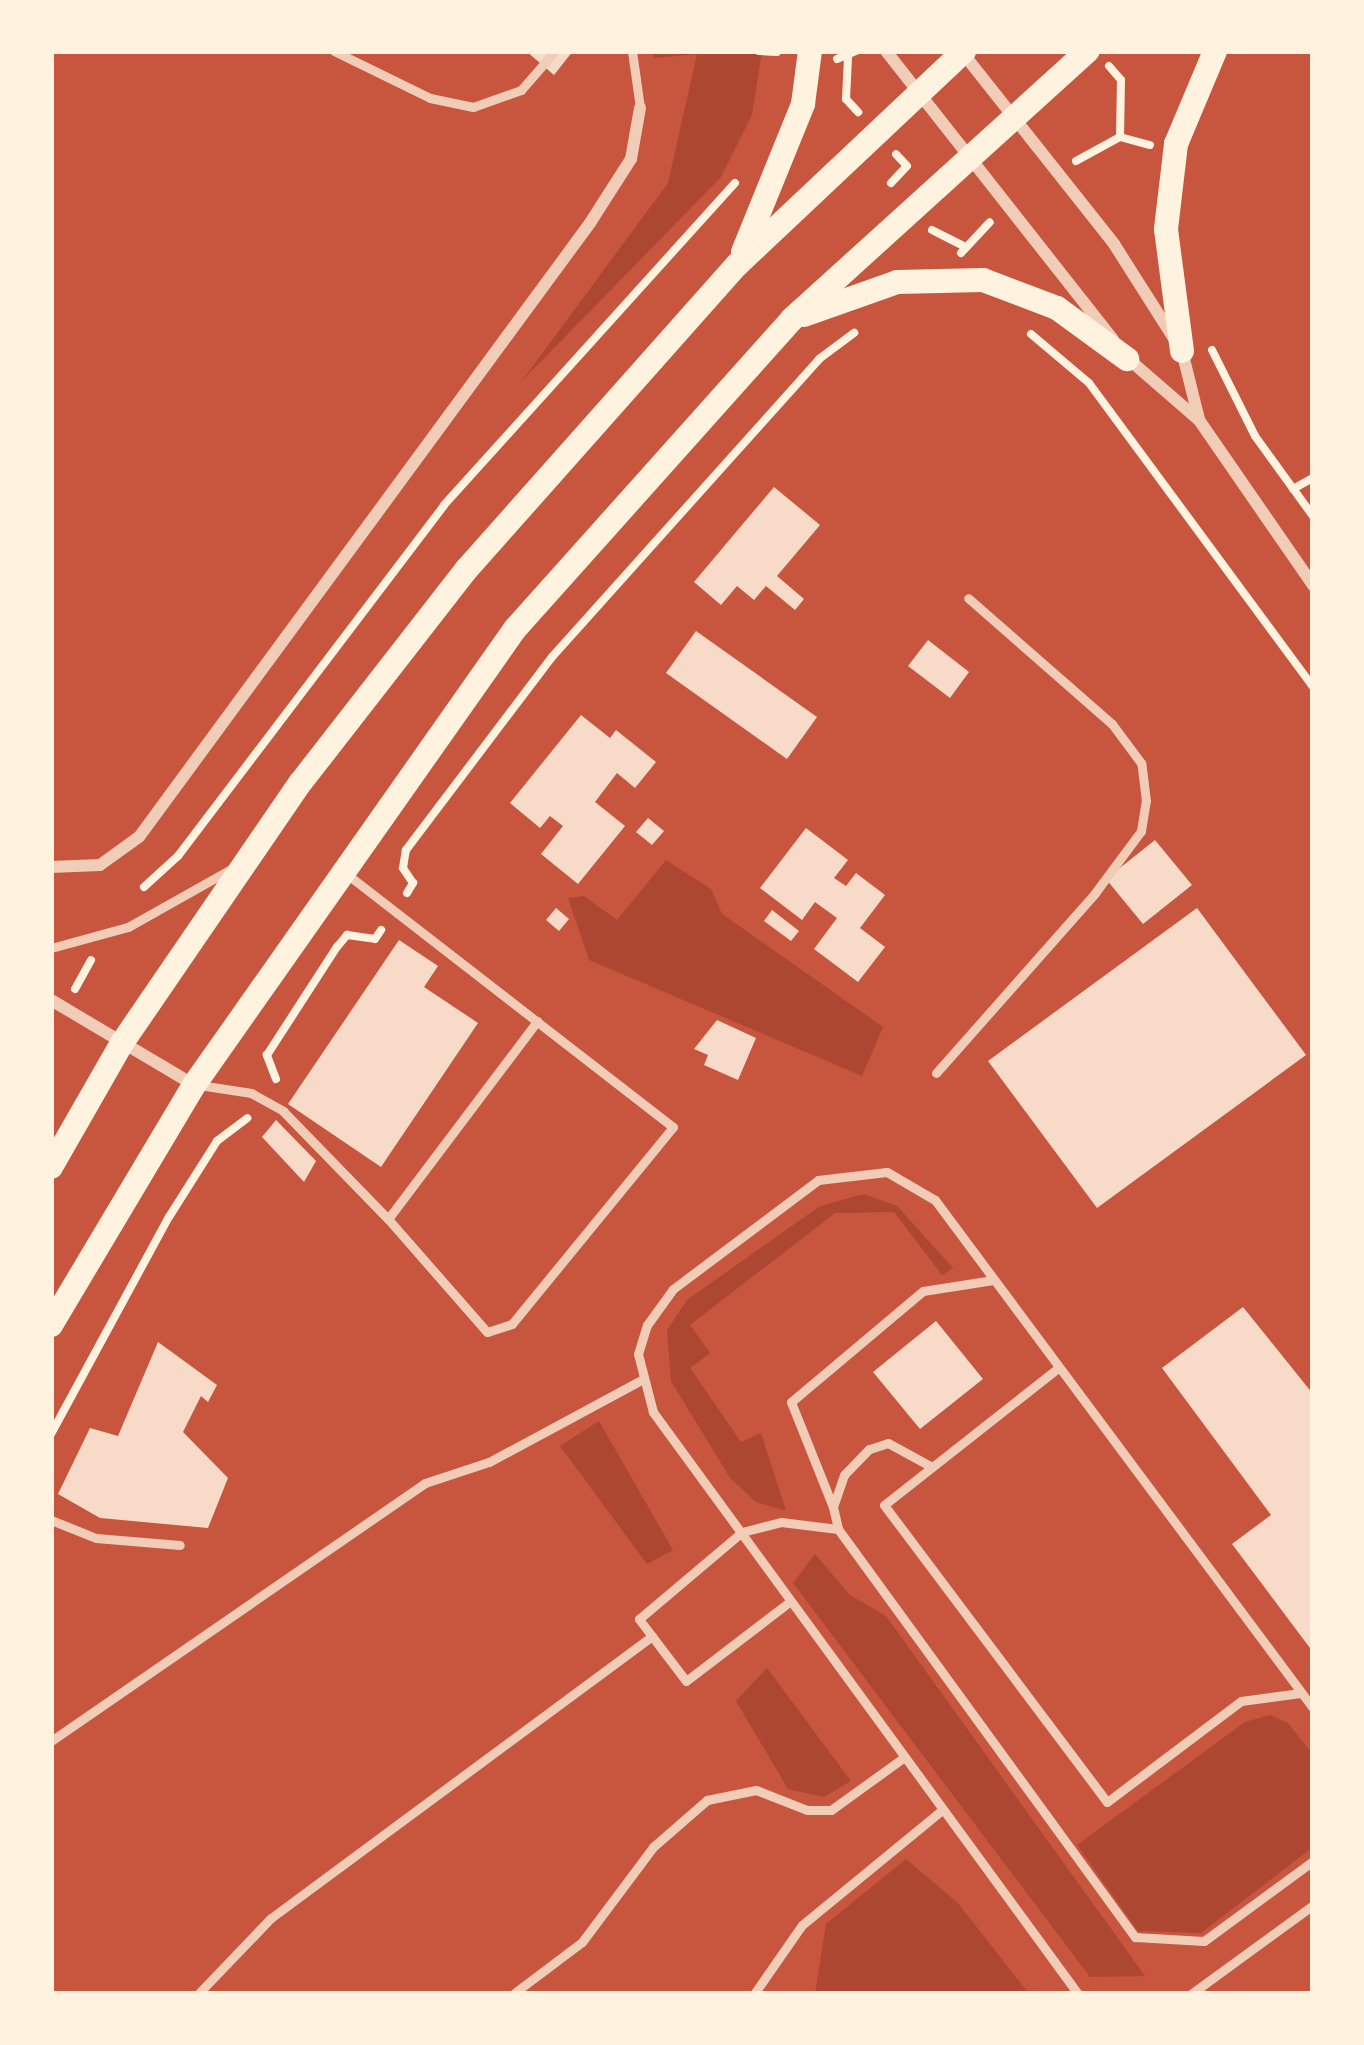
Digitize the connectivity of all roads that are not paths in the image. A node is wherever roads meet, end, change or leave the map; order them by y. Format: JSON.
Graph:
{"nodes":[{"id":1,"x":334,"y":51,"type":"edge"},
{"id":2,"x":555,"y":51,"type":"edge"},
{"id":3,"x":632,"y":51,"type":"edge"},
{"id":4,"x":886,"y":51,"type":"edge"},
{"id":5,"x":1088,"y":51,"type":"edge"},
{"id":6,"x":1215,"y":51,"type":"edge"},
{"id":7,"x":962,"y":52,"type":"edge"},
{"id":8,"x":800,"y":54,"type":"edge"},
{"id":9,"x":920,"y":90,"type":"junction"},
{"id":10,"x":640,"y":108,"type":"joint"},
{"id":11,"x":1014,"y":115,"type":"junction"},
{"id":12,"x":971,"y":152,"type":"junction"},
{"id":13,"x":737,"y":265,"type":"junction"},
{"id":14,"x":792,"y":319,"type":"junction"},
{"id":15,"x":1182,"y":351,"type":"junction"},
{"id":16,"x":1127,"y":359,"type":"junction"},
{"id":17,"x":1199,"y":420,"type":"junction"},
{"id":18,"x":1313,"y":585,"type":"edge"},
{"id":19,"x":968,"y":598,"type":"dead end"},
{"id":20,"x":249,"y":858,"type":"junction"},
{"id":21,"x":51,"y":867,"type":"edge"},
{"id":22,"x":339,"y":868,"type":"junction"},
{"id":23,"x":51,"y":948,"type":"edge"},
{"id":24,"x":51,"y":1000,"type":"edge"},
{"id":25,"x":537,"y":1022,"type":"junction"},
{"id":26,"x":122,"y":1042,"type":"junction"},
{"id":27,"x":936,"y":1073,"type":"dead end"},
{"id":28,"x":194,"y":1084,"type":"junction"},
{"id":29,"x":51,"y":1166,"type":"edge"},
{"id":30,"x":388,"y":1219,"type":"junction"},
{"id":31,"x":993,"y":1280,"type":"junction"},
{"id":32,"x":51,"y":1325,"type":"edge"},
{"id":33,"x":1058,"y":1368,"type":"junction"},
{"id":34,"x":641,"y":1380,"type":"junction"},
{"id":35,"x":932,"y":1467,"type":"junction"},
{"id":36,"x":833,"y":1507,"type":"junction"},
{"id":37,"x":51,"y":1520,"type":"edge"},
{"id":38,"x":838,"y":1529,"type":"junction"},
{"id":39,"x":742,"y":1532,"type":"junction"},
{"id":40,"x":180,"y":1545,"type":"dead end"},
{"id":41,"x":788,"y":1603,"type":"junction"},
{"id":42,"x":652,"y":1636,"type":"junction"},
{"id":43,"x":1300,"y":1693,"type":"junction"},
{"id":44,"x":1313,"y":1708,"type":"edge"},
{"id":45,"x":51,"y":1741,"type":"edge"},
{"id":46,"x":903,"y":1758,"type":"junction"},
{"id":47,"x":941,"y":1811,"type":"junction"},
{"id":48,"x":1313,"y":1861,"type":"edge"},
{"id":49,"x":1313,"y":1904,"type":"edge"},
{"id":50,"x":198,"y":1994,"type":"edge"},
{"id":51,"x":513,"y":1994,"type":"edge"},
{"id":52,"x":754,"y":1994,"type":"edge"},
{"id":53,"x":1078,"y":1994,"type":"edge"},
{"id":54,"x":1191,"y":1994,"type":"edge"}],
"edges":[{"from":1,"to":2,"type":"lane"},
{"from":3,"to":10,"type":"lane"},
{"from":4,"to":9,"type":"street"},
{"from":5,"to":11,"type":"main road"},
{"from":6,"to":15,"type":"main road"},
{"from":7,"to":9,"type":"main road"},
{"from":7,"to":11,"type":"street"},
{"from":8,"to":13,"type":"main road"},
{"from":9,"to":12,"type":"street"},
{"from":9,"to":13,"type":"main road"},
{"from":10,"to":21,"type":"street"},
{"from":11,"to":12,"type":"main road"},
{"from":11,"to":15,"type":"street"},
{"from":12,"to":14,"type":"main road"},
{"from":12,"to":16,"type":"street"},
{"from":13,"to":20,"type":"main road"},
{"from":14,"to":16,"type":"main road"},
{"from":14,"to":22,"type":"main road"},
{"from":15,"to":17,"type":"street"},
{"from":16,"to":17,"type":"street"},
{"from":17,"to":18,"type":"street"},
{"from":19,"to":27,"type":"lane"},
{"from":20,"to":23,"type":"lane"},
{"from":20,"to":26,"type":"main road"},
{"from":22,"to":25,"type":"lane"},
{"from":22,"to":28,"type":"main road"},
{"from":24,"to":26,"type":"street"},
{"from":25,"to":30,"type":"lane"},
{"from":25,"to":30,"type":"lane"},
{"from":26,"to":28,"type":"street"},
{"from":26,"to":29,"type":"main road"},
{"from":28,"to":30,"type":"lane"},
{"from":28,"to":32,"type":"main road"},
{"from":31,"to":33,"type":"lane"},
{"from":31,"to":34,"type":"lane"},
{"from":31,"to":36,"type":"lane"},
{"from":33,"to":35,"type":"lane"},
{"from":33,"to":43,"type":"lane"},
{"from":34,"to":39,"type":"lane"},
{"from":34,"to":45,"type":"lane"},
{"from":35,"to":36,"type":"lane"},
{"from":35,"to":43,"type":"lane"},
{"from":36,"to":38,"type":"lane"},
{"from":37,"to":40,"type":"lane"},
{"from":38,"to":39,"type":"lane"},
{"from":38,"to":48,"type":"lane"},
{"from":39,"to":41,"type":"lane"},
{"from":39,"to":42,"type":"lane"},
{"from":41,"to":42,"type":"lane"},
{"from":41,"to":46,"type":"lane"},
{"from":42,"to":50,"type":"lane"},
{"from":43,"to":44,"type":"lane"},
{"from":46,"to":47,"type":"lane"},
{"from":46,"to":51,"type":"lane"},
{"from":47,"to":52,"type":"lane"},
{"from":47,"to":53,"type":"lane"},
{"from":49,"to":54,"type":"lane"}]}
